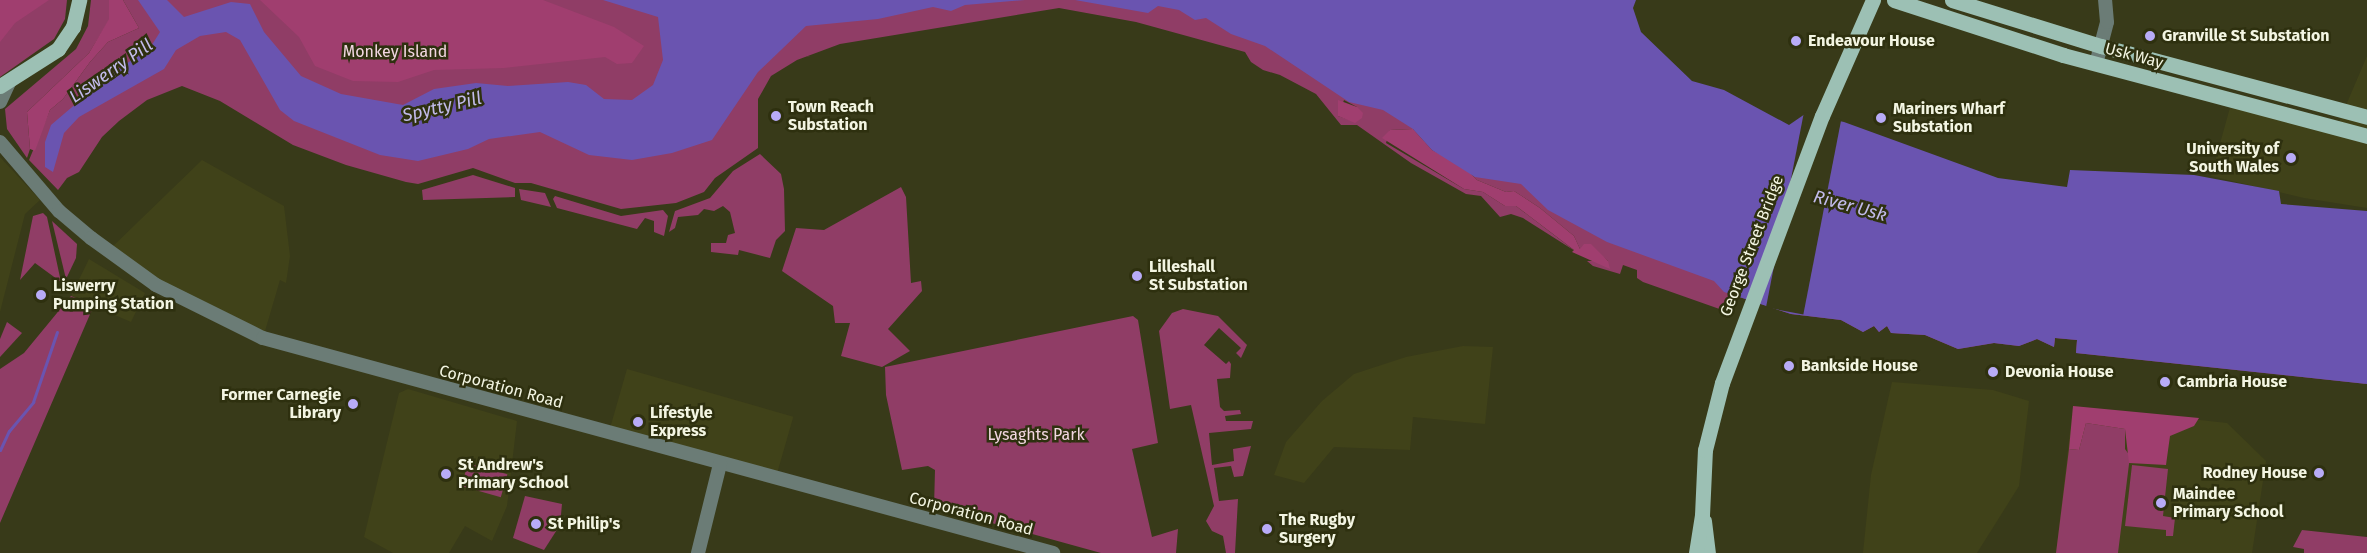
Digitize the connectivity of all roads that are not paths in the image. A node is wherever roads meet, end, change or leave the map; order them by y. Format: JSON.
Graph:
{"nodes":[{"id":1,"x":79,"y":0,"type":"edge"},
{"id":2,"x":1873,"y":0,"type":"edge"},
{"id":3,"x":1894,"y":0,"type":"edge"},
{"id":4,"x":1952,"y":0,"type":"edge"},
{"id":5,"x":2105,"y":0,"type":"edge"},
{"id":6,"x":2101,"y":46,"type":"junction"},
{"id":7,"x":2096,"y":64,"type":"junction"},
{"id":8,"x":5,"y":84,"type":"edge"},
{"id":9,"x":0,"y":102,"type":"edge"},
{"id":10,"x":2367,"y":117,"type":"edge"},
{"id":11,"x":2367,"y":136,"type":"edge"},
{"id":12,"x":0,"y":142,"type":"edge"},
{"id":13,"x":720,"y":464,"type":"junction"},
{"id":14,"x":1702,"y":515,"type":"junction"},
{"id":15,"x":698,"y":553,"type":"edge"},
{"id":16,"x":1053,"y":553,"type":"edge"},
{"id":17,"x":1696,"y":553,"type":"edge"},
{"id":18,"x":1708,"y":553,"type":"edge"}],
"edges":[{"from":1,"to":8,"type":"main road"},
{"from":2,"to":14,"type":"main road","name":"George Street Bridge"},
{"from":3,"to":7,"type":"main road","name":"Usk Way"},
{"from":4,"to":6,"type":"main road","name":"Usk Way"},
{"from":5,"to":6,"type":"street"},
{"from":6,"to":7,"type":"street"},
{"from":6,"to":10,"type":"main road","name":"Usk Way"},
{"from":7,"to":11,"type":"main road","name":"Usk Way"},
{"from":8,"to":9,"type":"street"},
{"from":12,"to":13,"type":"street","name":"Corporation Road"},
{"from":13,"to":15,"type":"street"},
{"from":13,"to":16,"type":"street","name":"Corporation Road"},
{"from":14,"to":17,"type":"main road","name":"George Street Bridge"},
{"from":14,"to":18,"type":"main road","name":"George Street Bridge"}]}
